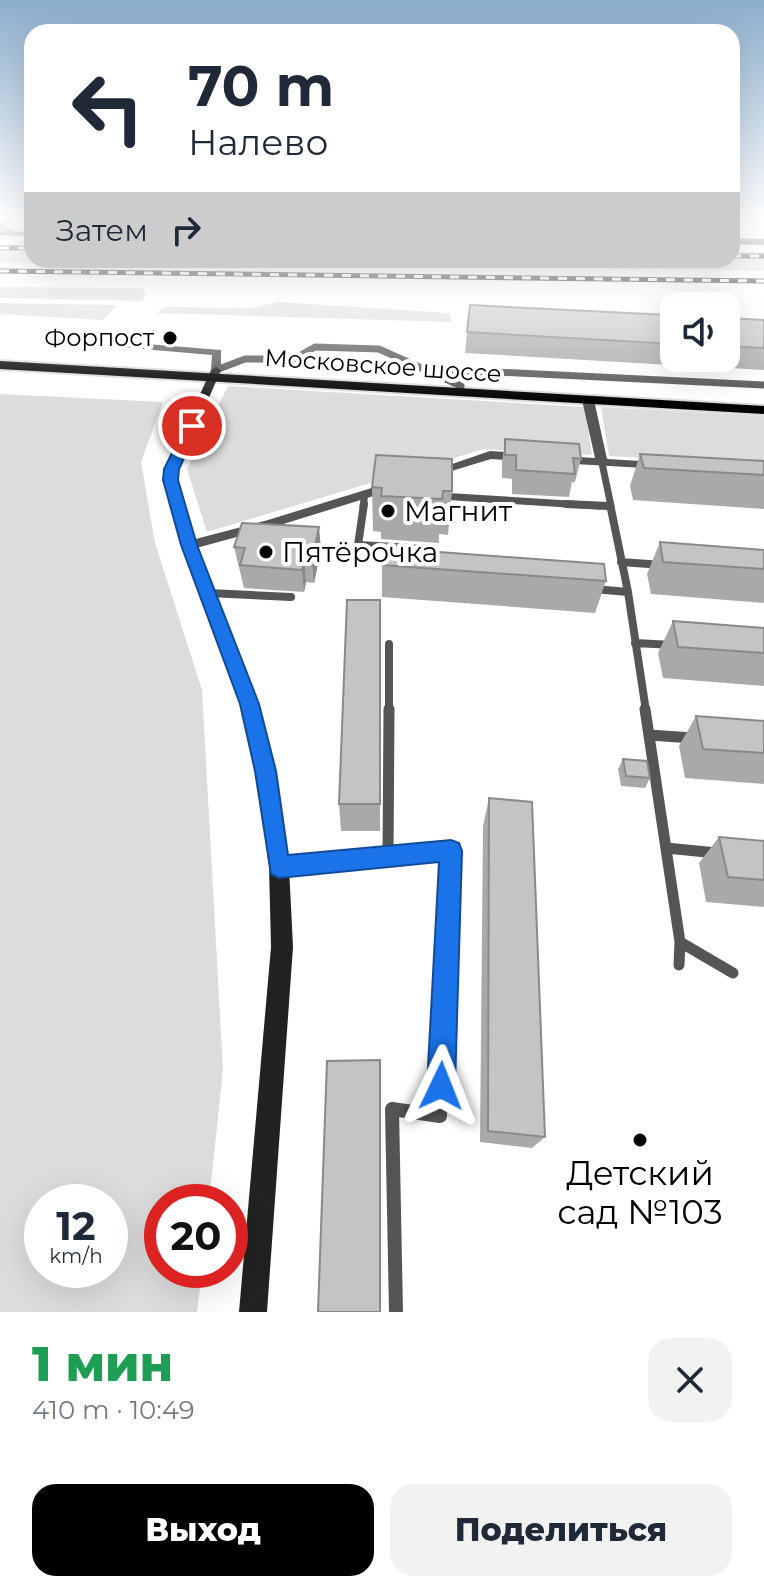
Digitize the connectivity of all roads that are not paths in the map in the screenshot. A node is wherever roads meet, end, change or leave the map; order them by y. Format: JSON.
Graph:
{"nodes":[{"id":1,"x":123,"y":345,"type":"dead end"},
{"id":2,"x":0,"y":359,"type":"edge"},
{"id":3,"x":0,"y":365,"type":"edge"},
{"id":4,"x":214,"y":373,"type":"junction"},
{"id":5,"x":435,"y":375,"type":"junction"},
{"id":6,"x":764,"y":385,"type":"edge"},
{"id":7,"x":461,"y":386,"type":"junction"},
{"id":8,"x":588,"y":400,"type":"junction"},
{"id":9,"x":764,"y":403,"type":"edge"},
{"id":10,"x":764,"y":410,"type":"edge"},
{"id":11,"x":538,"y":458,"type":"edge"},
{"id":12,"x":554,"y":459,"type":"edge"},
{"id":13,"x":602,"y":463,"type":"junction"},
{"id":14,"x":675,"y":468,"type":"edge"},
{"id":15,"x":420,"y":477,"type":"edge"},
{"id":16,"x":404,"y":488,"type":"edge"},
{"id":17,"x":370,"y":493,"type":"junction"},
{"id":18,"x":434,"y":495,"type":"edge"},
{"id":19,"x":608,"y":506,"type":"junction"},
{"id":20,"x":189,"y":545,"type":"junction"},
{"id":21,"x":413,"y":548,"type":"edge"},
{"id":22,"x":621,"y":562,"type":"junction"},
{"id":23,"x":669,"y":565,"type":"edge"},
{"id":24,"x":581,"y":588,"type":"edge"},
{"id":25,"x":628,"y":592,"type":"junction"},
{"id":26,"x":209,"y":593,"type":"junction"},
{"id":27,"x":291,"y":597,"type":"dead end"},
{"id":28,"x":635,"y":643,"type":"junction"},
{"id":29,"x":389,"y":644,"type":"dead end"},
{"id":30,"x":678,"y":645,"type":"edge"},
{"id":31,"x":649,"y":735,"type":"junction"},
{"id":32,"x":707,"y":739,"type":"edge"},
{"id":33,"x":666,"y":848,"type":"junction"},
{"id":34,"x":736,"y":855,"type":"edge"},
{"id":35,"x":388,"y":856,"type":"junction"},
{"id":36,"x":279,"y":867,"type":"junction"},
{"id":37,"x":680,"y":942,"type":"junction"},
{"id":38,"x":679,"y":965,"type":"dead end"},
{"id":39,"x":733,"y":973,"type":"dead end"},
{"id":40,"x":253,"y":1312,"type":"edge"},
{"id":41,"x":396,"y":1312,"type":"edge"}],
"edges":[{"from":1,"to":4,"type":"street"},
{"from":2,"to":4,"type":"main road","name":"Московское шоссе"},
{"from":3,"to":4,"type":"main road","name":"Московское шоссе"},
{"from":4,"to":5,"type":"lane"},
{"from":4,"to":7,"type":"main road","name":"Московское шоссе"},
{"from":4,"to":8,"type":"main road","name":"Московское шоссе"},
{"from":4,"to":20,"type":"street"},
{"from":5,"to":6,"type":"lane"},
{"from":5,"to":7,"type":"lane"},
{"from":7,"to":9,"type":"main road","name":"Московское шоссе"},
{"from":8,"to":10,"type":"main road","name":"Московское шоссе"},
{"from":8,"to":13,"type":"street"},
{"from":11,"to":15,"type":"street"},
{"from":12,"to":13,"type":"street"},
{"from":13,"to":14,"type":"street"},
{"from":13,"to":19,"type":"lane"},
{"from":16,"to":17,"type":"street"},
{"from":17,"to":20,"type":"street"},
{"from":17,"to":21,"type":"lane"},
{"from":18,"to":19,"type":"lane"},
{"from":19,"to":22,"type":"lane"},
{"from":20,"to":26,"type":"street"},
{"from":22,"to":23,"type":"lane"},
{"from":22,"to":25,"type":"lane"},
{"from":24,"to":25,"type":"lane"},
{"from":25,"to":28,"type":"lane"},
{"from":26,"to":27,"type":"lane"},
{"from":26,"to":36,"type":"street"},
{"from":28,"to":30,"type":"lane"},
{"from":28,"to":31,"type":"lane"},
{"from":29,"to":35,"type":"lane"},
{"from":31,"to":32,"type":"lane"},
{"from":31,"to":33,"type":"lane"},
{"from":33,"to":34,"type":"lane"},
{"from":33,"to":37,"type":"lane"},
{"from":35,"to":36,"type":"lane"},
{"from":35,"to":41,"type":"lane"},
{"from":36,"to":40,"type":"street"},
{"from":37,"to":38,"type":"lane"},
{"from":37,"to":39,"type":"lane"}]}
